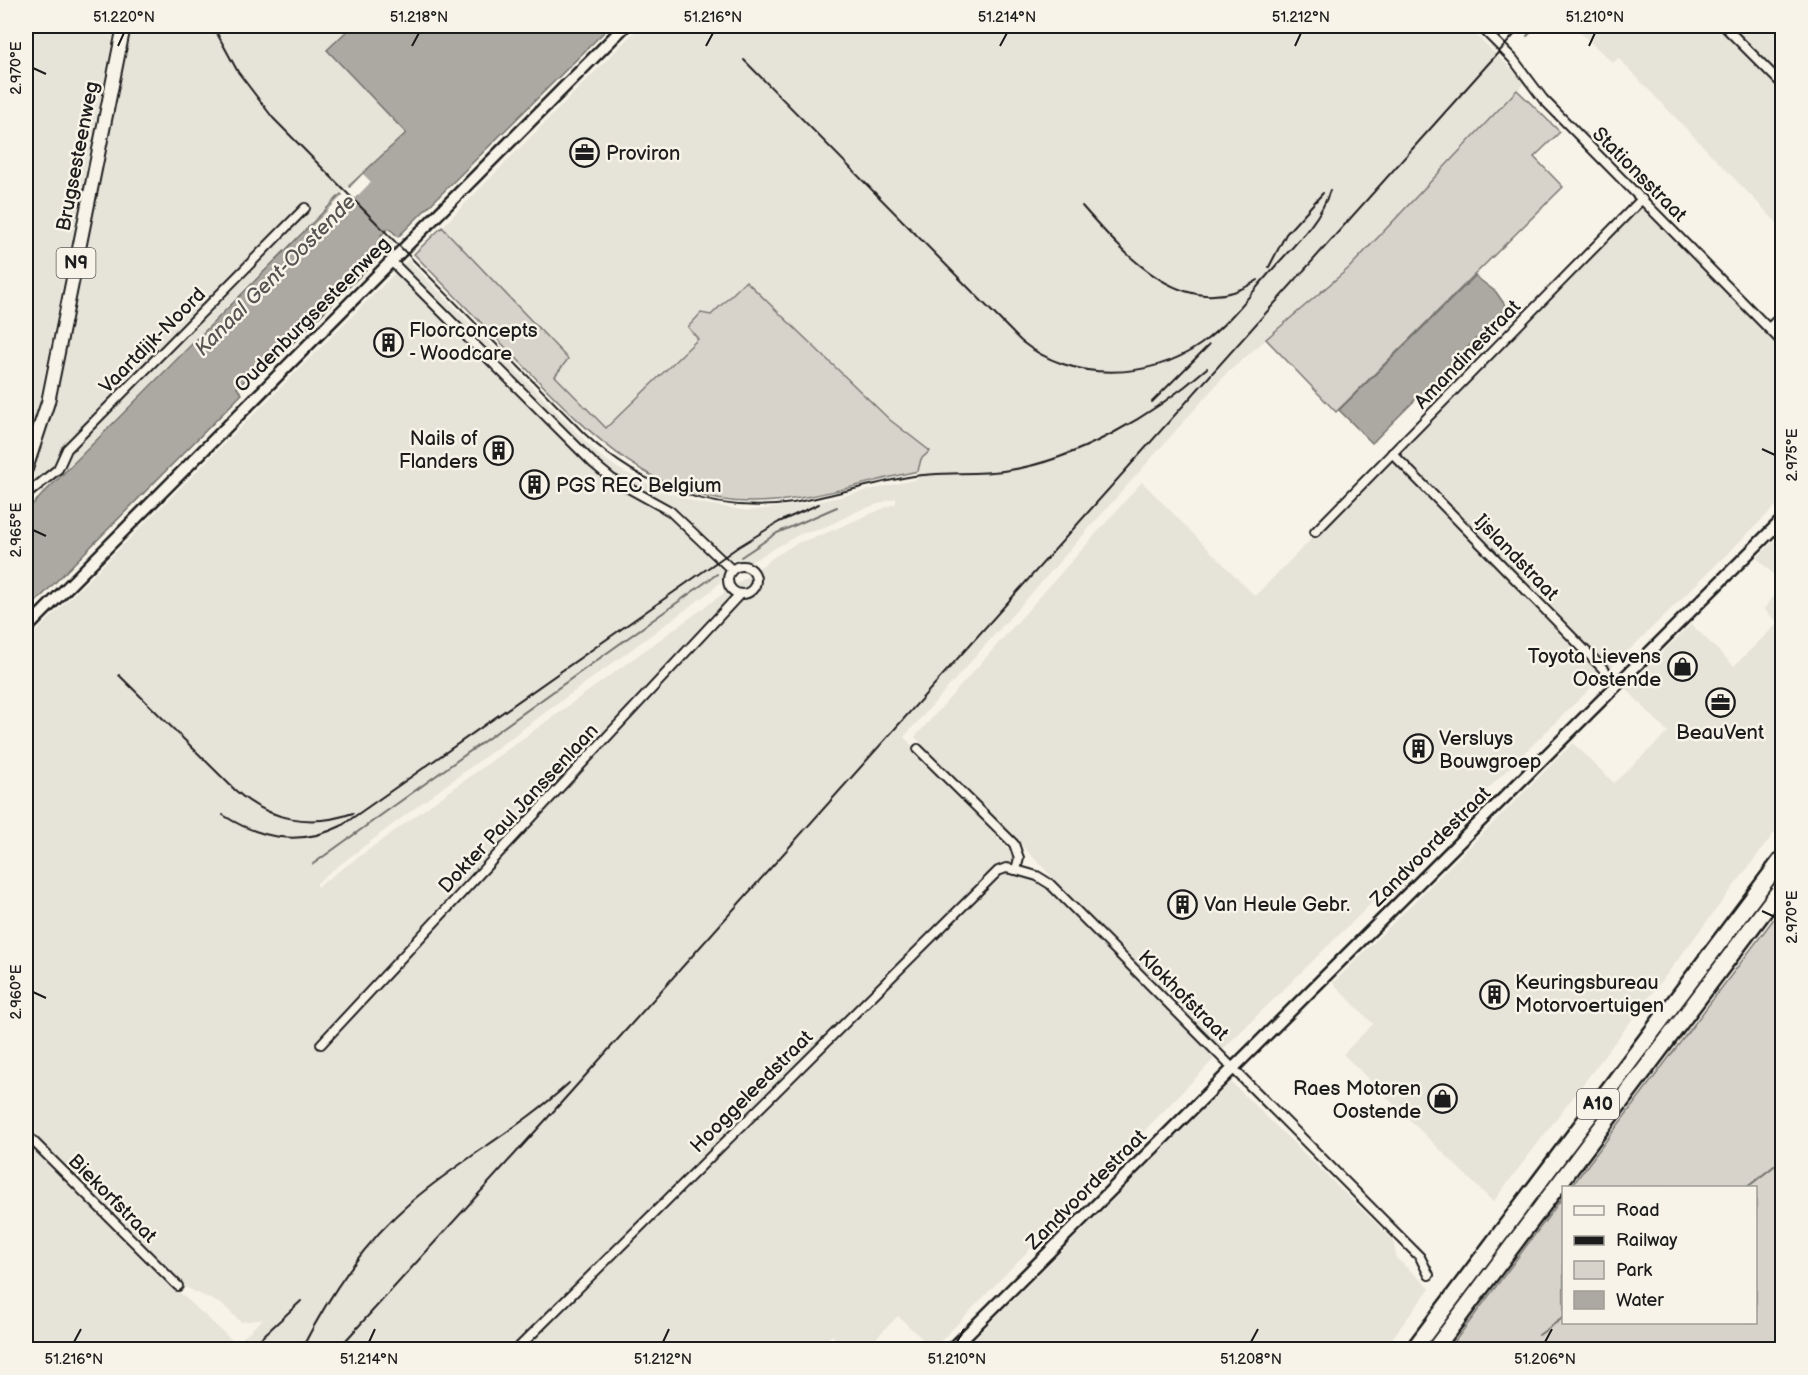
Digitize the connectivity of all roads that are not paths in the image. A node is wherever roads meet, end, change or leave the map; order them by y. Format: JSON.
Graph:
{"nodes":[{"id":1,"x":124,"y":26,"type":"edge"},
{"id":2,"x":625,"y":26,"type":"edge"},
{"id":3,"x":1480,"y":26,"type":"edge"},
{"id":4,"x":1724,"y":26,"type":"edge"},
{"id":5,"x":1782,"y":84,"type":"edge"},
{"id":6,"x":1642,"y":199,"type":"junction"},
{"id":7,"x":305,"y":208,"type":"dead end"},
{"id":8,"x":391,"y":261,"type":"junction"},
{"id":9,"x":1782,"y":315,"type":"edge"},
{"id":10,"x":1769,"y":328,"type":"junction"},
{"id":11,"x":1782,"y":342,"type":"edge"},
{"id":12,"x":1392,"y":453,"type":"junction"},
{"id":13,"x":26,"y":469,"type":"edge"},
{"id":14,"x":26,"y":495,"type":"edge"},
{"id":15,"x":1782,"y":520,"type":"edge"},
{"id":16,"x":1315,"y":532,"type":"dead end"},
{"id":17,"x":732,"y":570,"type":"junction"},
{"id":18,"x":740,"y":595,"type":"junction"},
{"id":19,"x":26,"y":629,"type":"edge"},
{"id":20,"x":1618,"y":684,"type":"junction"},
{"id":21,"x":918,"y":748,"type":"dead end"},
{"id":22,"x":1782,"y":856,"type":"edge"},
{"id":23,"x":1016,"y":870,"type":"junction"},
{"id":24,"x":1782,"y":887,"type":"edge"},
{"id":25,"x":321,"y":1044,"type":"dead end"},
{"id":26,"x":1233,"y":1068,"type":"junction"},
{"id":27,"x":26,"y":1134,"type":"edge"},
{"id":28,"x":1429,"y":1275,"type":"dead end"},
{"id":29,"x":177,"y":1286,"type":"dead end"},
{"id":30,"x":516,"y":1350,"type":"edge"},
{"id":31,"x":951,"y":1350,"type":"edge"},
{"id":32,"x":1413,"y":1350,"type":"edge"},
{"id":33,"x":1434,"y":1350,"type":"edge"}],
"edges":[{"from":1,"to":13,"type":"main road","name":"Brugsesteenweg","number":"N9"},
{"from":2,"to":8,"type":"main road","name":"Oudenburgsesteenweg"},
{"from":3,"to":6,"type":"street","name":"Stationsstraat"},
{"from":4,"to":5,"type":"street"},
{"from":6,"to":10,"type":"street","name":"Stationsstraat"},
{"from":6,"to":12,"type":"street","name":"Amandinestraat"},
{"from":7,"to":14,"type":"street","name":"Vaartdijk-Noord"},
{"from":8,"to":17,"type":"street","name":"Dokter Paul Janssenlaan"},
{"from":8,"to":19,"type":"main road","name":"Oudenburgsesteenweg"},
{"from":9,"to":10,"type":"street"},
{"from":10,"to":11,"type":"street","name":"Stationsstraat"},
{"from":12,"to":16,"type":"street","name":"Amandinestraat"},
{"from":12,"to":20,"type":"street","name":"Ijslandstraat"},
{"from":15,"to":20,"type":"main road","name":"Zandvoordestraat"},
{"from":17,"to":18,"type":"street","name":"Dokter Paul Janssenlaan"},
{"from":17,"to":18,"type":"street","name":"Dokter Paul Janssenlaan"},
{"from":18,"to":25,"type":"street","name":"Dokter Paul Janssenlaan"},
{"from":20,"to":26,"type":"main road","name":"Zandvoordestraat"},
{"from":21,"to":23,"type":"street"},
{"from":22,"to":32,"type":"highway","number":"A10"},
{"from":23,"to":26,"type":"street","name":"Klokhofstraat"},
{"from":23,"to":30,"type":"street","name":"Hooggeleedstraat"},
{"from":24,"to":33,"type":"highway","number":"A10"},
{"from":26,"to":28,"type":"street","name":"Klokhofstraat"},
{"from":26,"to":31,"type":"main road","name":"Zandvoordestraat"},
{"from":27,"to":29,"type":"street","name":"Biekorfstraat"}]}
